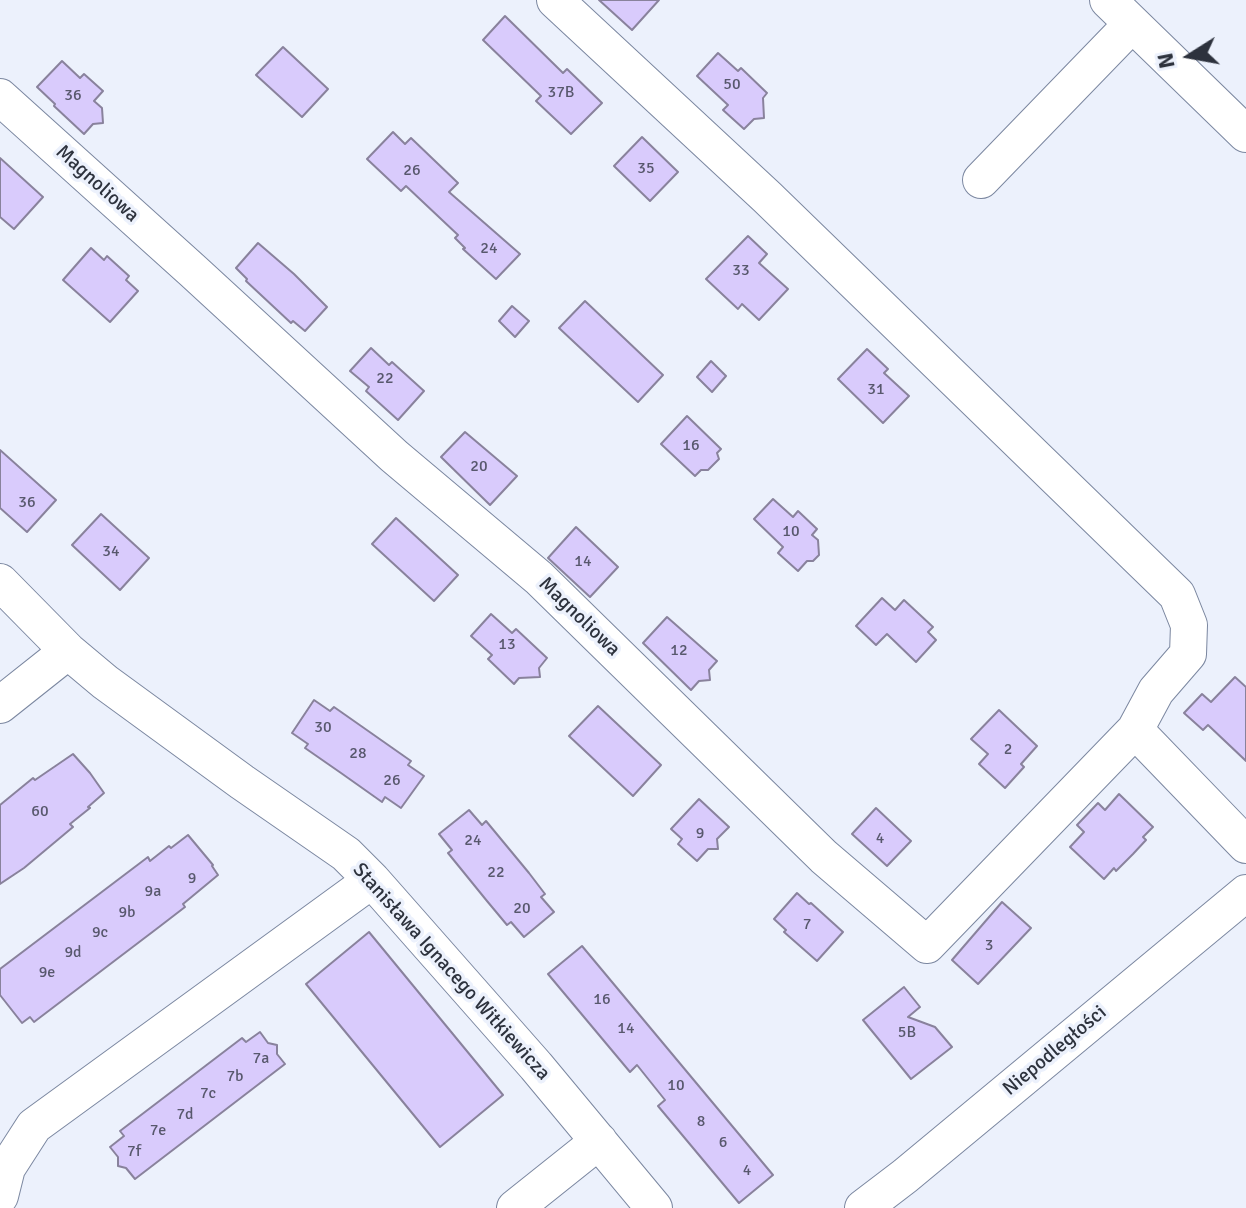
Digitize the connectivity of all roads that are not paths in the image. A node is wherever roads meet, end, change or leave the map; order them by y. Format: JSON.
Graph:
{"nodes":[{"id":1,"x":555,"y":0,"type":"edge"},
{"id":2,"x":1120,"y":12,"type":"edge"},
{"id":3,"x":0,"y":97,"type":"edge"},
{"id":4,"x":1246,"y":134,"type":"edge"},
{"id":5,"x":981,"y":180,"type":"dead end"},
{"id":6,"x":0,"y":582,"type":"edge"},
{"id":7,"x":68,"y":651,"type":"junction"},
{"id":8,"x":0,"y":705,"type":"edge"},
{"id":9,"x":1135,"y":730,"type":"junction"},
{"id":10,"x":1246,"y":845,"type":"edge"},
{"id":11,"x":372,"y":880,"type":"junction"},
{"id":12,"x":1246,"y":893,"type":"edge"},
{"id":13,"x":599,"y":1141,"type":"junction"},
{"id":14,"x":0,"y":1196,"type":"edge"},
{"id":15,"x":872,"y":1205,"type":"edge"},
{"id":16,"x":515,"y":1208,"type":"edge"},
{"id":17,"x":654,"y":1208,"type":"edge"}],
"edges":[{"from":1,"to":9,"type":"street","name":"Magnoliowa"},
{"from":2,"to":4,"type":"street"},
{"from":2,"to":5,"type":"street"},
{"from":3,"to":9,"type":"street","name":"Magnoliowa"},
{"from":6,"to":7,"type":"street","name":"Stanisława Ignacego Witkiewicza"},
{"from":7,"to":8,"type":"street"},
{"from":7,"to":11,"type":"street","name":"Stanisława Ignacego Witkiewicza"},
{"from":9,"to":10,"type":"street"},
{"from":11,"to":13,"type":"street","name":"Stanisława Ignacego Witkiewicza"},
{"from":11,"to":14,"type":"street"},
{"from":12,"to":15,"type":"street","name":"Niepodległości"},
{"from":13,"to":16,"type":"street"},
{"from":13,"to":17,"type":"street","name":"Stanisława Ignacego Witkiewicza"}]}
